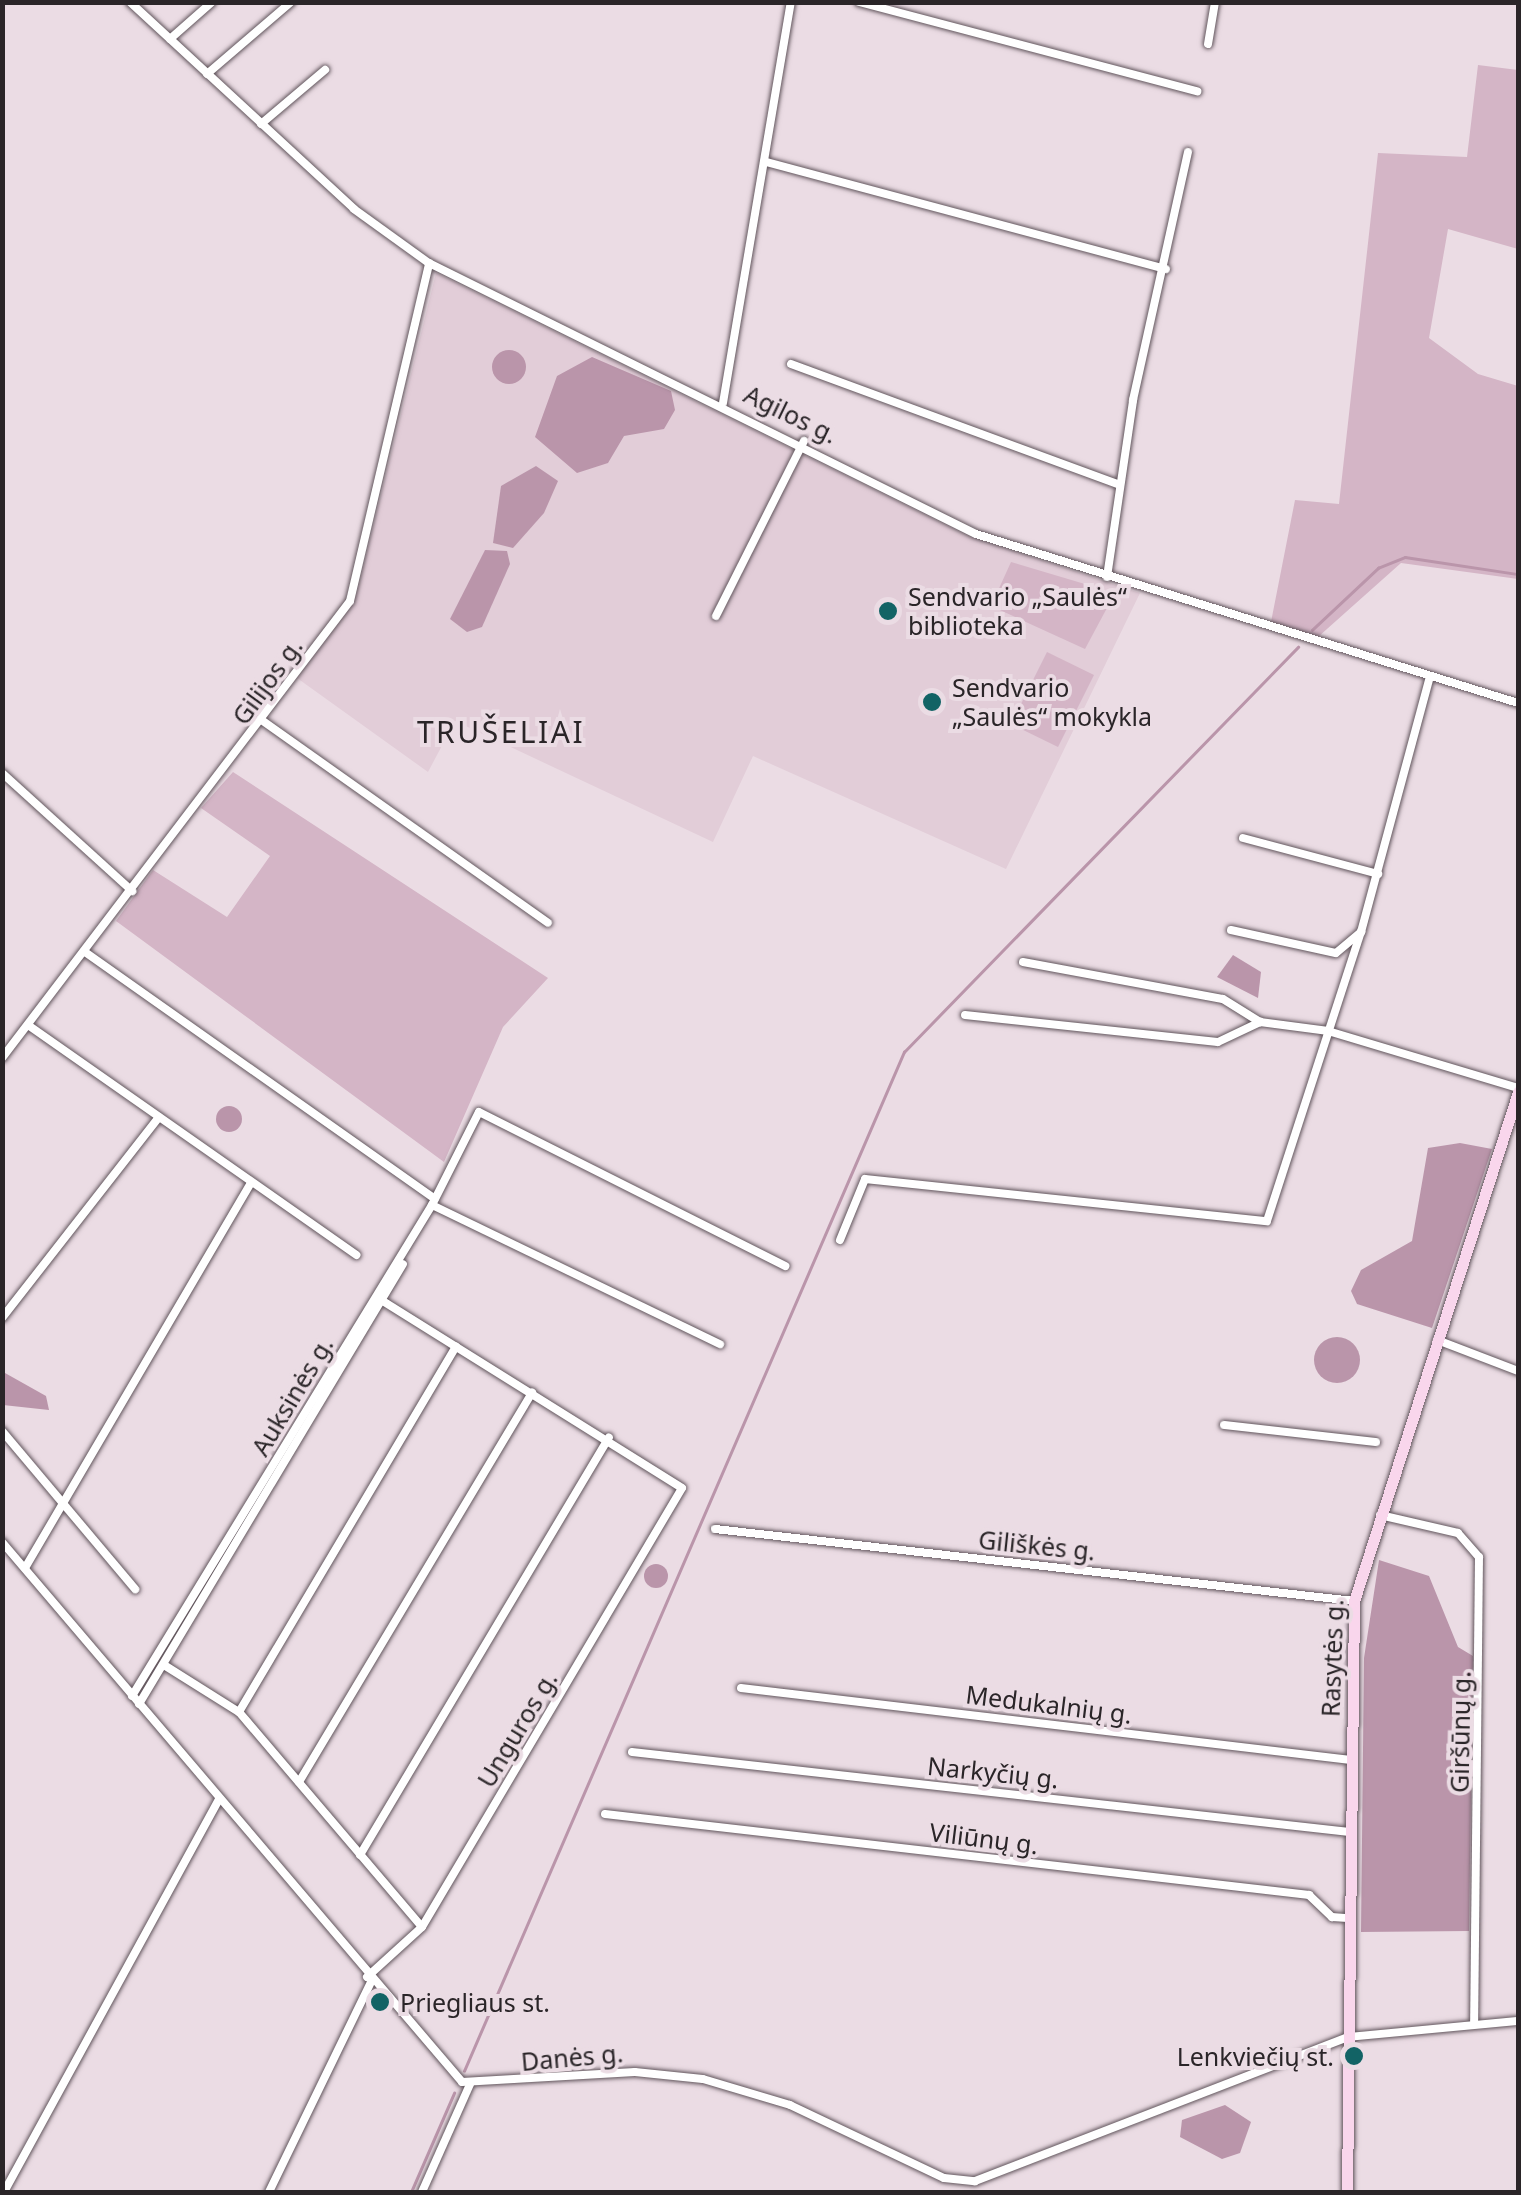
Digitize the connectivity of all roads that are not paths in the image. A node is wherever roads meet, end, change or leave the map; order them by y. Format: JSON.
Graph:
{"nodes":[{"id":1,"x":130,"y":2,"type":"edge"},
{"id":2,"x":212,"y":2,"type":"edge"},
{"id":3,"x":291,"y":2,"type":"edge"},
{"id":4,"x":791,"y":2,"type":"edge"},
{"id":5,"x":858,"y":2,"type":"edge"},
{"id":6,"x":1216,"y":2,"type":"edge"},
{"id":7,"x":170,"y":39,"type":"junction"},
{"id":8,"x":1208,"y":44,"type":"dead end"},
{"id":9,"x":325,"y":70,"type":"dead end"},
{"id":10,"x":208,"y":74,"type":"junction"},
{"id":11,"x":1197,"y":91,"type":"dead end"},
{"id":12,"x":262,"y":124,"type":"junction"},
{"id":13,"x":1188,"y":152,"type":"dead end"},
{"id":14,"x":766,"y":162,"type":"junction"},
{"id":15,"x":429,"y":263,"type":"junction"},
{"id":16,"x":1166,"y":269,"type":"junction"},
{"id":17,"x":791,"y":364,"type":"dead end"},
{"id":18,"x":722,"y":403,"type":"junction"},
{"id":19,"x":804,"y":441,"type":"junction"},
{"id":20,"x":1119,"y":485,"type":"junction"},
{"id":21,"x":1107,"y":578,"type":"junction"},
{"id":22,"x":716,"y":616,"type":"dead end"},
{"id":23,"x":1430,"y":677,"type":"junction"},
{"id":24,"x":1518,"y":703,"type":"edge"},
{"id":25,"x":263,"y":721,"type":"junction"},
{"id":26,"x":2,"y":772,"type":"edge"},
{"id":27,"x":1243,"y":838,"type":"dead end"},
{"id":28,"x":1378,"y":874,"type":"junction"},
{"id":29,"x":132,"y":891,"type":"junction"},
{"id":30,"x":548,"y":922,"type":"dead end"},
{"id":31,"x":1230,"y":930,"type":"dead end"},
{"id":32,"x":1361,"y":932,"type":"junction"},
{"id":33,"x":85,"y":952,"type":"junction"},
{"id":34,"x":1023,"y":962,"type":"dead end"},
{"id":35,"x":966,"y":1015,"type":"dead end"},
{"id":36,"x":1260,"y":1022,"type":"junction"},
{"id":37,"x":28,"y":1026,"type":"junction"},
{"id":38,"x":1328,"y":1031,"type":"junction"},
{"id":39,"x":2,"y":1058,"type":"edge"},
{"id":40,"x":1518,"y":1090,"type":"edge"},
{"id":41,"x":159,"y":1117,"type":"junction"},
{"id":42,"x":251,"y":1183,"type":"junction"},
{"id":43,"x":434,"y":1202,"type":"junction"},
{"id":44,"x":840,"y":1240,"type":"dead end"},
{"id":45,"x":356,"y":1255,"type":"dead end"},
{"id":46,"x":403,"y":1264,"type":"dead end"},
{"id":47,"x":786,"y":1266,"type":"dead end"},
{"id":48,"x":381,"y":1300,"type":"junction"},
{"id":49,"x":2,"y":1318,"type":"edge"},
{"id":50,"x":1437,"y":1340,"type":"junction"},
{"id":51,"x":720,"y":1344,"type":"dead end"},
{"id":52,"x":456,"y":1346,"type":"junction"},
{"id":53,"x":1518,"y":1371,"type":"edge"},
{"id":54,"x":532,"y":1392,"type":"junction"},
{"id":55,"x":1224,"y":1425,"type":"dead end"},
{"id":56,"x":2,"y":1431,"type":"edge"},
{"id":57,"x":609,"y":1438,"type":"junction"},
{"id":58,"x":1376,"y":1442,"type":"dead end"},
{"id":59,"x":64,"y":1502,"type":"junction"},
{"id":60,"x":1380,"y":1515,"type":"junction"},
{"id":61,"x":716,"y":1529,"type":"dead end"},
{"id":62,"x":2,"y":1542,"type":"edge"},
{"id":63,"x":25,"y":1568,"type":"junction"},
{"id":64,"x":135,"y":1589,"type":"dead end"},
{"id":65,"x":1354,"y":1601,"type":"junction"},
{"id":66,"x":164,"y":1666,"type":"junction"},
{"id":67,"x":742,"y":1688,"type":"dead end"},
{"id":68,"x":132,"y":1696,"type":"junction"},
{"id":69,"x":139,"y":1704,"type":"junction"},
{"id":70,"x":239,"y":1712,"type":"junction"},
{"id":71,"x":632,"y":1752,"type":"dead end"},
{"id":72,"x":1351,"y":1760,"type":"junction"},
{"id":73,"x":299,"y":1782,"type":"junction"},
{"id":74,"x":219,"y":1798,"type":"junction"},
{"id":75,"x":605,"y":1814,"type":"dead end"},
{"id":76,"x":1350,"y":1832,"type":"junction"},
{"id":77,"x":360,"y":1855,"type":"junction"},
{"id":78,"x":1348,"y":1918,"type":"junction"},
{"id":79,"x":422,"y":1927,"type":"junction"},
{"id":80,"x":369,"y":1979,"type":"junction"},
{"id":81,"x":1518,"y":2021,"type":"edge"},
{"id":82,"x":1474,"y":2022,"type":"junction"},
{"id":83,"x":1348,"y":2036,"type":"junction"},
{"id":84,"x":470,"y":2084,"type":"junction"},
{"id":85,"x":4,"y":2192,"type":"edge"},
{"id":86,"x":269,"y":2192,"type":"edge"},
{"id":87,"x":422,"y":2192,"type":"edge"},
{"id":88,"x":1346,"y":2192,"type":"edge"}],
"edges":[{"from":1,"to":7,"type":"street","name":"Agilos g."},
{"from":2,"to":7,"type":"street"},
{"from":3,"to":10,"type":"street"},
{"from":4,"to":14,"type":"street"},
{"from":5,"to":11,"type":"street"},
{"from":6,"to":8,"type":"street"},
{"from":7,"to":10,"type":"street","name":"Agilos g."},
{"from":9,"to":12,"type":"street"},
{"from":10,"to":12,"type":"street","name":"Agilos g."},
{"from":12,"to":15,"type":"street","name":"Agilos g."},
{"from":13,"to":16,"type":"street"},
{"from":14,"to":16,"type":"street"},
{"from":14,"to":18,"type":"street"},
{"from":15,"to":18,"type":"street","name":"Agilos g."},
{"from":15,"to":25,"type":"street","name":"Gilijos g."},
{"from":16,"to":20,"type":"street"},
{"from":17,"to":20,"type":"street"},
{"from":18,"to":19,"type":"street","name":"Agilos g."},
{"from":19,"to":21,"type":"street","name":"Agilos g."},
{"from":19,"to":22,"type":"street"},
{"from":20,"to":21,"type":"street"},
{"from":21,"to":23,"type":"street","name":"Agilos g."},
{"from":23,"to":24,"type":"street","name":"Agilos g."},
{"from":23,"to":28,"type":"street"},
{"from":25,"to":29,"type":"street","name":"Gilijos g."},
{"from":25,"to":30,"type":"street"},
{"from":26,"to":29,"type":"street"},
{"from":27,"to":28,"type":"street"},
{"from":28,"to":32,"type":"street"},
{"from":29,"to":33,"type":"street","name":"Gilijos g."},
{"from":31,"to":32,"type":"street"},
{"from":32,"to":38,"type":"street"},
{"from":33,"to":37,"type":"street","name":"Gilijos g."},
{"from":33,"to":43,"type":"street"},
{"from":34,"to":36,"type":"street"},
{"from":35,"to":36,"type":"street"},
{"from":36,"to":38,"type":"street"},
{"from":37,"to":39,"type":"street","name":"Gilijos g."},
{"from":37,"to":41,"type":"street"},
{"from":38,"to":40,"type":"street"},
{"from":38,"to":44,"type":"street"},
{"from":40,"to":50,"type":"main road","name":"Rasytės g."},
{"from":41,"to":42,"type":"street"},
{"from":41,"to":49,"type":"street"},
{"from":42,"to":45,"type":"street"},
{"from":42,"to":59,"type":"street"},
{"from":43,"to":47,"type":"street","name":"Auksinės g."},
{"from":43,"to":51,"type":"street"},
{"from":43,"to":68,"type":"street","name":"Auksinės g."},
{"from":46,"to":48,"type":"street"},
{"from":48,"to":52,"type":"street"},
{"from":48,"to":66,"type":"street"},
{"from":50,"to":53,"type":"street"},
{"from":50,"to":60,"type":"main road","name":"Rasytės g."},
{"from":52,"to":54,"type":"street"},
{"from":52,"to":70,"type":"street"},
{"from":54,"to":57,"type":"street"},
{"from":54,"to":73,"type":"street"},
{"from":55,"to":58,"type":"street"},
{"from":56,"to":59,"type":"street"},
{"from":57,"to":77,"type":"street"},
{"from":57,"to":79,"type":"street","name":"Unguros g."},
{"from":59,"to":63,"type":"street"},
{"from":59,"to":64,"type":"street"},
{"from":60,"to":65,"type":"main road","name":"Rasytės g."},
{"from":60,"to":82,"type":"street","name":"Giršūnų g."},
{"from":61,"to":65,"type":"street","name":"Giliškės g."},
{"from":62,"to":63,"type":"street"},
{"from":63,"to":68,"type":"street"},
{"from":65,"to":72,"type":"main road","name":"Rasytės g."},
{"from":66,"to":69,"type":"street"},
{"from":66,"to":70,"type":"street"},
{"from":67,"to":72,"type":"street","name":"Medukalnių g."},
{"from":68,"to":69,"type":"street"},
{"from":69,"to":74,"type":"street"},
{"from":70,"to":73,"type":"street"},
{"from":71,"to":76,"type":"street","name":"Narkyčių g."},
{"from":72,"to":76,"type":"main road","name":"Rasytės g."},
{"from":73,"to":77,"type":"street"},
{"from":74,"to":80,"type":"street"},
{"from":74,"to":85,"type":"street"},
{"from":75,"to":78,"type":"street","name":"Viliūnų g."},
{"from":76,"to":78,"type":"main road","name":"Rasytės g."},
{"from":77,"to":79,"type":"street"},
{"from":78,"to":83,"type":"main road","name":"Rasytės g."},
{"from":79,"to":80,"type":"street","name":"Unguros g."},
{"from":80,"to":84,"type":"street"},
{"from":80,"to":86,"type":"street"},
{"from":81,"to":82,"type":"street","name":"Danės g."},
{"from":82,"to":83,"type":"street","name":"Danės g."},
{"from":83,"to":84,"type":"street","name":"Danės g."},
{"from":83,"to":88,"type":"main road","name":"Rasytės g."},
{"from":84,"to":87,"type":"street"}]}
